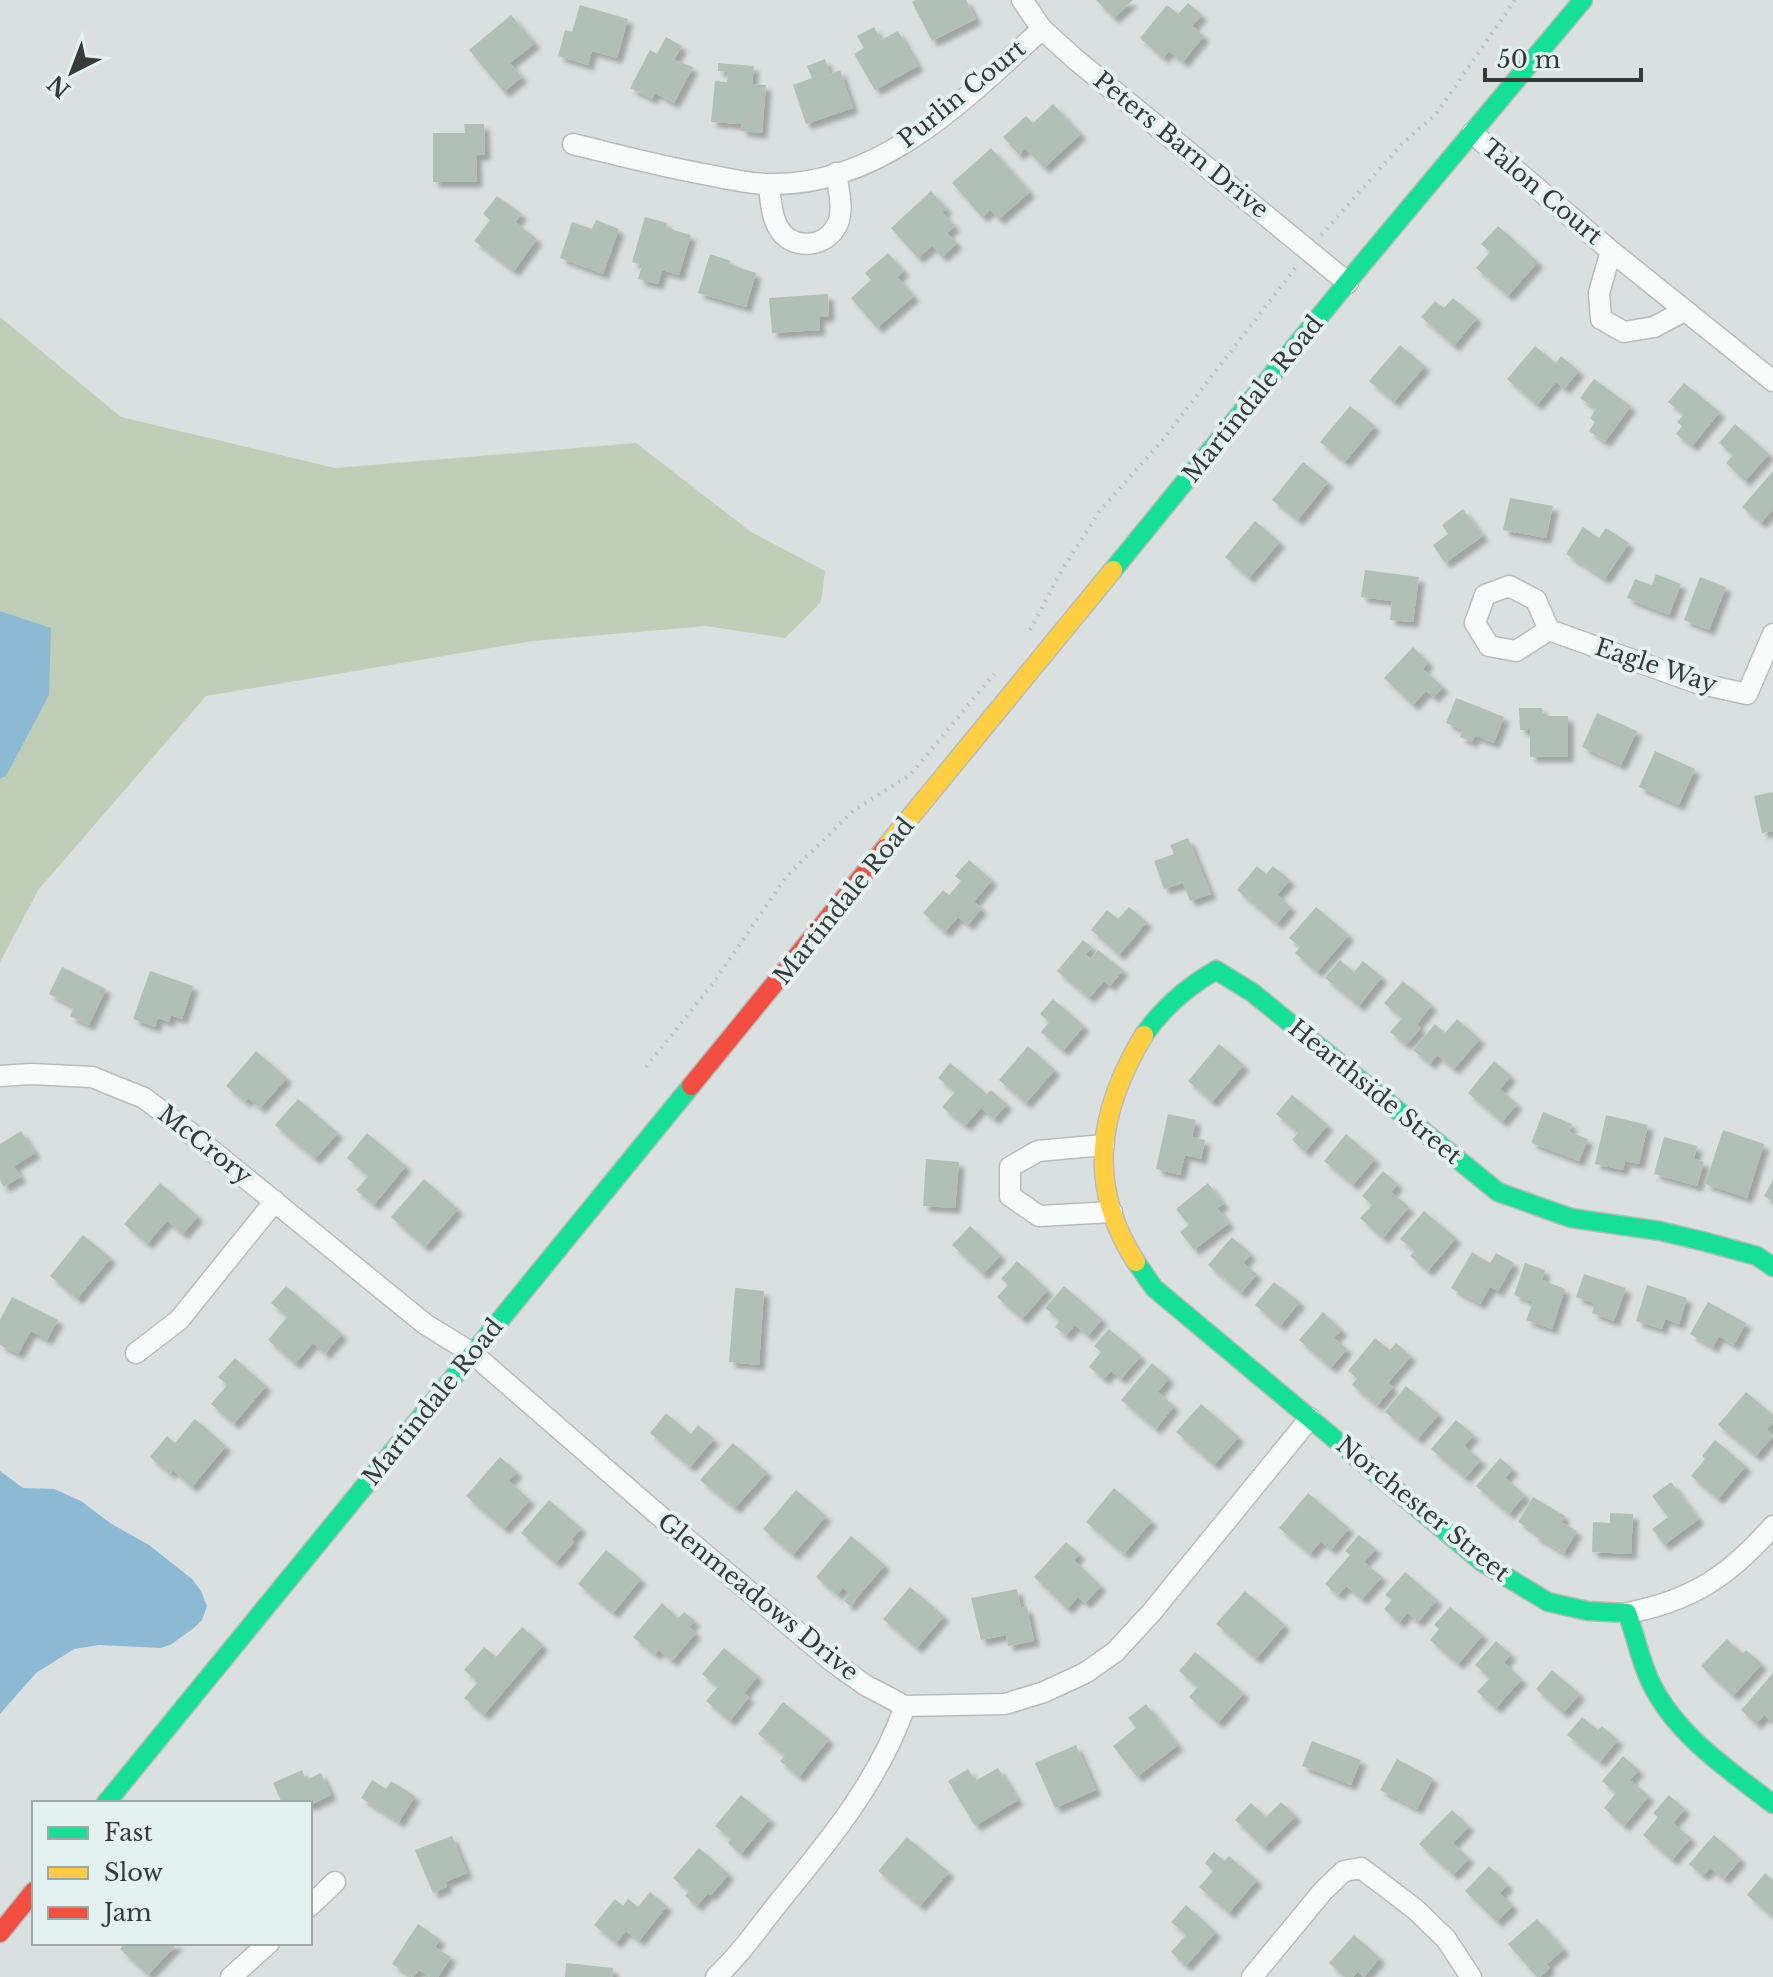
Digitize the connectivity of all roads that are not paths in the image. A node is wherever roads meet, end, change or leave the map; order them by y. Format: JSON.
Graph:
{"nodes":[{"id":1,"x":1022,"y":0,"type":"edge"},
{"id":2,"x":1583,"y":0,"type":"edge"},
{"id":3,"x":1042,"y":29,"type":"junction"},
{"id":4,"x":1472,"y":133,"type":"junction"},
{"id":5,"x":573,"y":144,"type":"dead end"},
{"id":6,"x":836,"y":173,"type":"junction"},
{"id":7,"x":768,"y":184,"type":"junction"},
{"id":8,"x":1611,"y":251,"type":"junction"},
{"id":9,"x":1348,"y":283,"type":"junction"},
{"id":10,"x":1684,"y":311,"type":"junction"},
{"id":11,"x":1773,"y":381,"type":"edge"},
{"id":12,"x":1549,"y":630,"type":"dead end"},
{"id":13,"x":1773,"y":634,"type":"edge"},
{"id":14,"x":0,"y":1076,"type":"edge"},
{"id":15,"x":1104,"y":1145,"type":"junction"},
{"id":16,"x":1104,"y":1173,"type":"joint"},
{"id":17,"x":275,"y":1201,"type":"junction"},
{"id":18,"x":1112,"y":1212,"type":"junction"},
{"id":19,"x":1773,"y":1267,"type":"edge"},
{"id":20,"x":136,"y":1353,"type":"dead end"},
{"id":21,"x":472,"y":1353,"type":"junction"},
{"id":22,"x":1310,"y":1418,"type":"junction"},
{"id":23,"x":1773,"y":1526,"type":"edge"},
{"id":24,"x":1627,"y":1613,"type":"junction"},
{"id":25,"x":905,"y":1706,"type":"junction"},
{"id":26,"x":108,"y":1801,"type":"edge"},
{"id":27,"x":1773,"y":1804,"type":"edge"},
{"id":28,"x":335,"y":1882,"type":"dead end"},
{"id":29,"x":32,"y":1893,"type":"edge"},
{"id":30,"x":312,"y":1904,"type":"edge"},
{"id":31,"x":0,"y":1933,"type":"edge"},
{"id":32,"x":267,"y":1945,"type":"edge"},
{"id":33,"x":231,"y":1977,"type":"edge"},
{"id":34,"x":716,"y":1977,"type":"edge"},
{"id":35,"x":1252,"y":1977,"type":"edge"},
{"id":36,"x":1471,"y":1977,"type":"edge"}],
"edges":[{"from":1,"to":3,"type":"street","name":"Peters Barn Drive"},
{"from":2,"to":4,"type":"street","name":"Martindale Road"},
{"from":3,"to":6,"type":"street","name":"Purlin Court"},
{"from":3,"to":9,"type":"street","name":"Peters Barn Drive"},
{"from":4,"to":8,"type":"street","name":"Talon Court"},
{"from":4,"to":9,"type":"street","name":"Martindale Road"},
{"from":5,"to":7,"type":"street","name":"Purlin Court"},
{"from":6,"to":7,"type":"street","name":"Purlin Court"},
{"from":6,"to":7,"type":"street"},
{"from":8,"to":10,"type":"street","name":"Talon Court"},
{"from":8,"to":10,"type":"street","name":"Talon Court"},
{"from":9,"to":21,"type":"street","name":"Martindale Road"},
{"from":10,"to":11,"type":"street","name":"Talon Court"},
{"from":12,"to":13,"type":"street","name":"Eagle Way"},
{"from":14,"to":17,"type":"street","name":"McCrory"},
{"from":15,"to":16,"type":"street","name":"Hearthside Street"},
{"from":15,"to":18,"type":"street"},
{"from":15,"to":19,"type":"street","name":"Hearthside Street"},
{"from":16,"to":18,"type":"street","name":"Norchester Street"},
{"from":17,"to":20,"type":"street"},
{"from":17,"to":21,"type":"street","name":"McCrory"},
{"from":18,"to":22,"type":"street","name":"Norchester Street"},
{"from":21,"to":25,"type":"street","name":"Glenmeadows Drive"},
{"from":21,"to":26,"type":"street","name":"Martindale Road"},
{"from":22,"to":24,"type":"street","name":"Norchester Street"},
{"from":22,"to":25,"type":"street","name":"Glenmeadows Drive"},
{"from":23,"to":24,"type":"street"},
{"from":24,"to":27,"type":"street"},
{"from":25,"to":34,"type":"street"},
{"from":28,"to":30,"type":"street"},
{"from":29,"to":31,"type":"street"},
{"from":32,"to":33,"type":"street"},
{"from":35,"to":36,"type":"street"}]}
